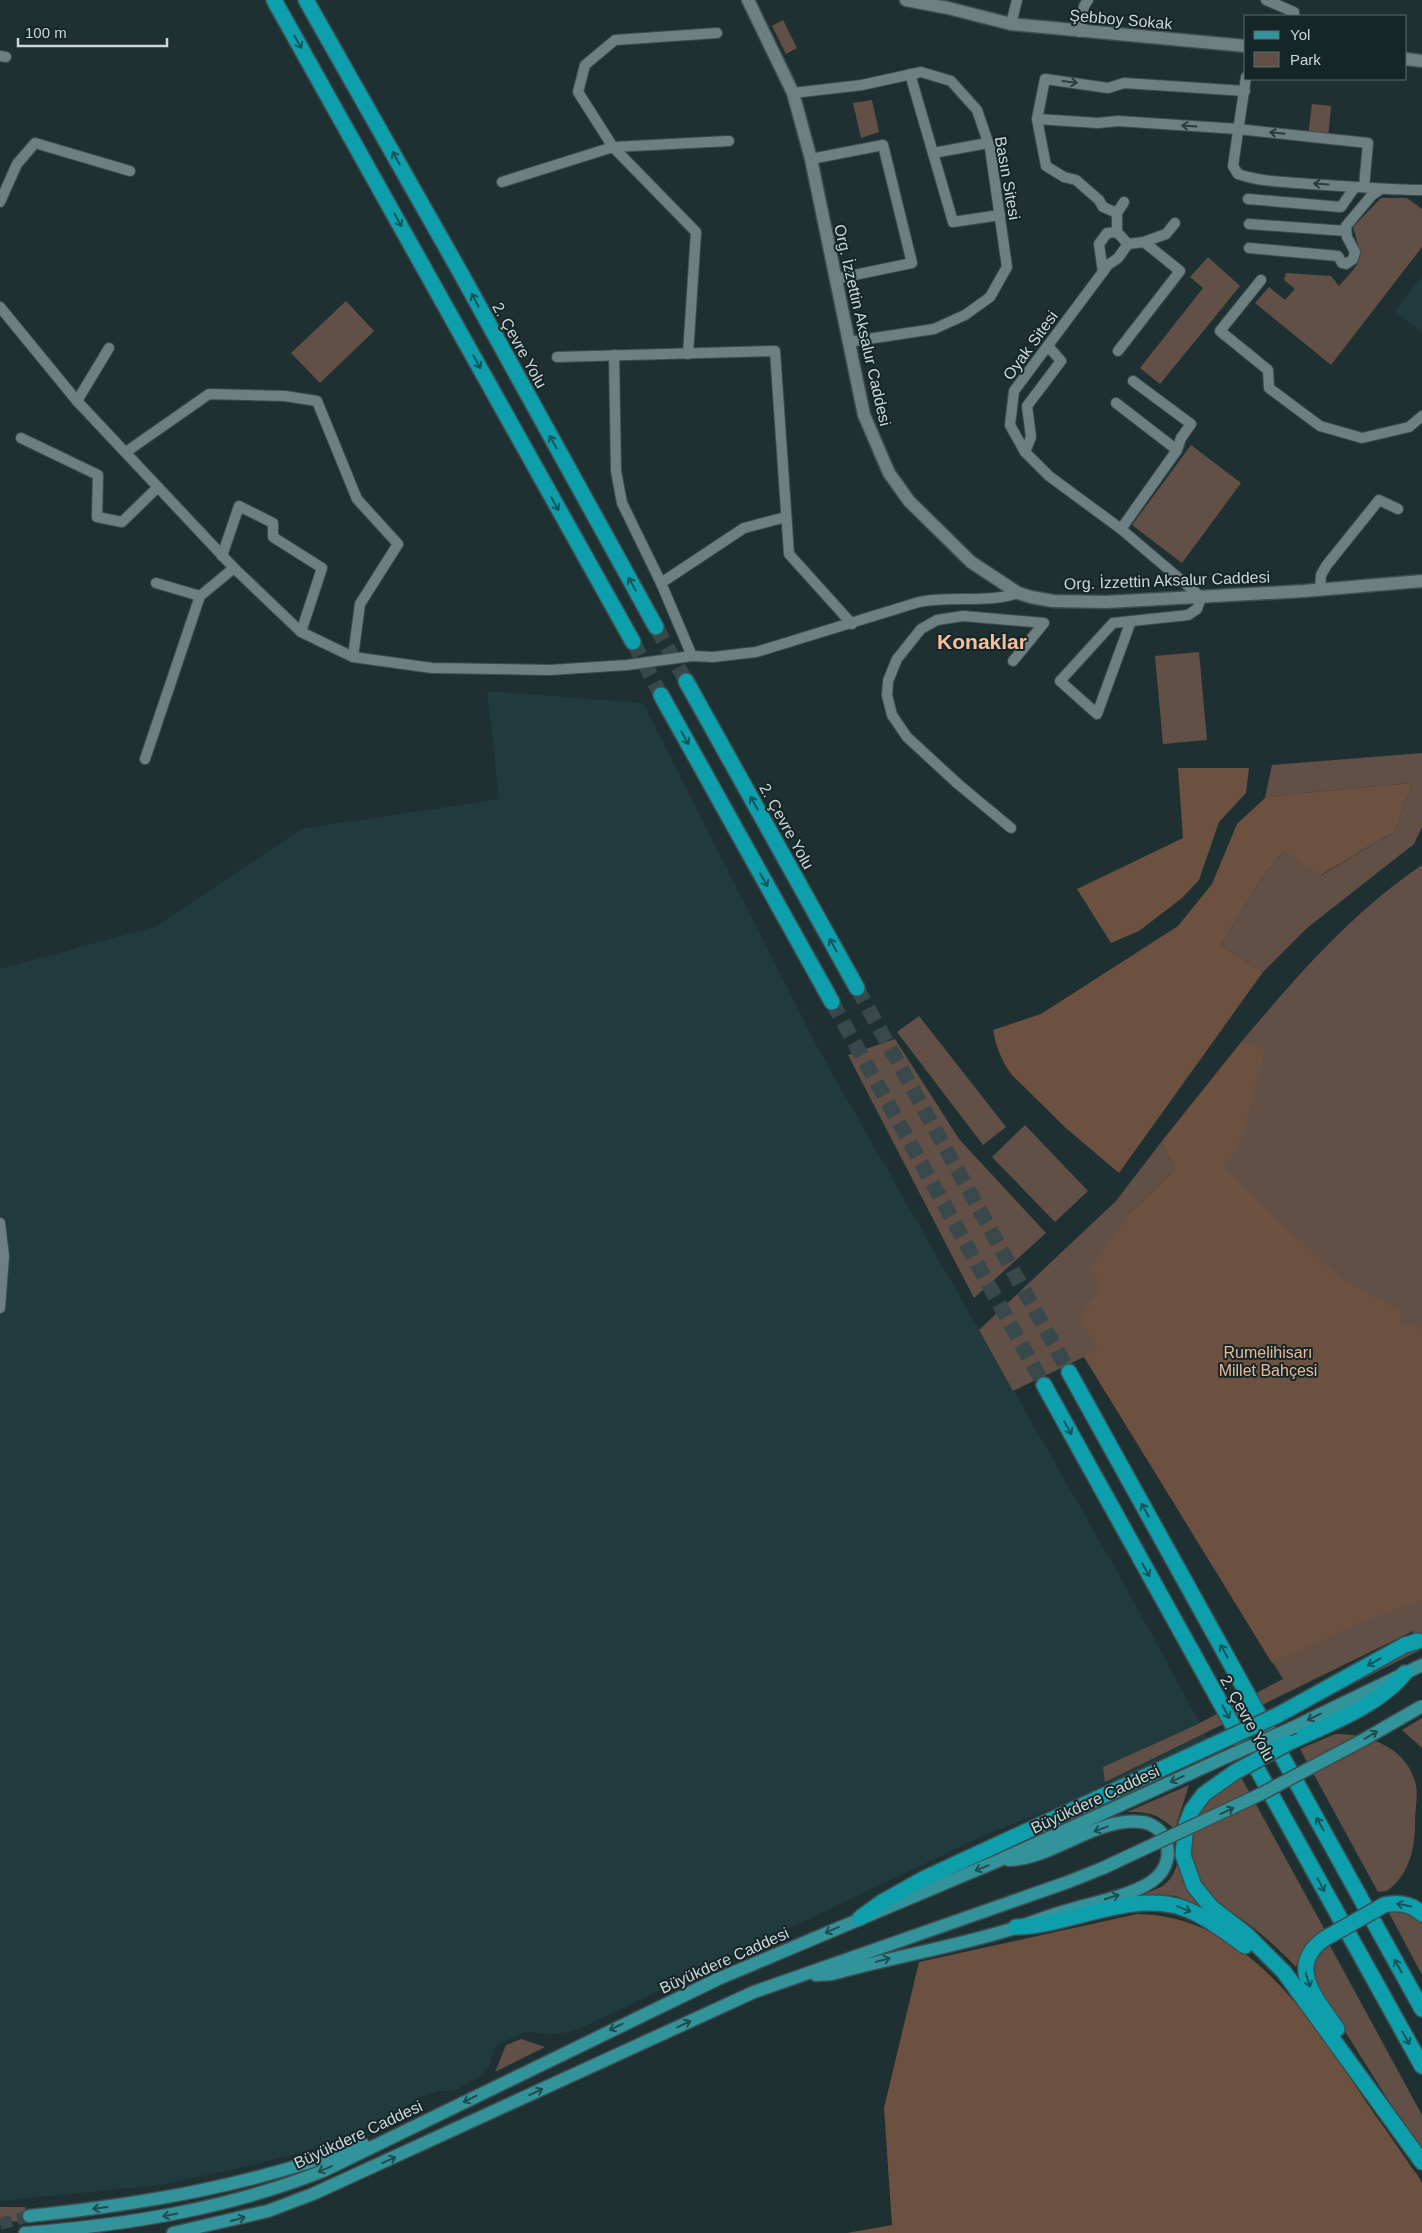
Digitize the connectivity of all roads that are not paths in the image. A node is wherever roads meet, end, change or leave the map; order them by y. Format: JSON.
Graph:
{"nodes":[{"id":1,"x":274,"y":0,"type":"edge"},
{"id":2,"x":306,"y":0,"type":"edge"},
{"id":3,"x":748,"y":0,"type":"edge"},
{"id":4,"x":906,"y":0,"type":"edge"},
{"id":5,"x":1017,"y":0,"type":"edge"},
{"id":6,"x":1088,"y":0,"type":"edge"},
{"id":7,"x":1266,"y":0,"type":"edge"},
{"id":8,"x":949,"y":4,"type":"edge"},
{"id":9,"x":1294,"y":15,"type":"edge"},
{"id":10,"x":1011,"y":24,"type":"junction"},
{"id":11,"x":717,"y":32,"type":"dead end"},
{"id":12,"x":1080,"y":32,"type":"junction"},
{"id":13,"x":1244,"y":46,"type":"edge"},
{"id":14,"x":1407,"y":59,"type":"edge"},
{"id":15,"x":1422,"y":61,"type":"edge"},
{"id":16,"x":910,"y":74,"type":"junction"},
{"id":17,"x":1246,"y":80,"type":"edge"},
{"id":18,"x":1245,"y":91,"type":"junction"},
{"id":19,"x":792,"y":93,"type":"junction"},
{"id":20,"x":1037,"y":119,"type":"junction"},
{"id":21,"x":1238,"y":129,"type":"junction"},
{"id":22,"x":729,"y":141,"type":"dead end"},
{"id":23,"x":988,"y":143,"type":"junction"},
{"id":24,"x":613,"y":147,"type":"junction"},
{"id":25,"x":933,"y":153,"type":"junction"},
{"id":26,"x":811,"y":159,"type":"junction"},
{"id":27,"x":130,"y":171,"type":"dead end"},
{"id":28,"x":502,"y":182,"type":"dead end"},
{"id":29,"x":1359,"y":187,"type":"junction"},
{"id":30,"x":1381,"y":189,"type":"junction"},
{"id":31,"x":1422,"y":190,"type":"edge"},
{"id":32,"x":1248,"y":199,"type":"dead end"},
{"id":33,"x":0,"y":202,"type":"edge"},
{"id":34,"x":1124,"y":202,"type":"dead end"},
{"id":35,"x":1117,"y":213,"type":"junction"},
{"id":36,"x":1000,"y":215,"type":"junction"},
{"id":37,"x":1175,"y":223,"type":"dead end"},
{"id":38,"x":1249,"y":224,"type":"dead end"},
{"id":39,"x":1346,"y":231,"type":"junction"},
{"id":40,"x":1117,"y":232,"type":"junction"},
{"id":41,"x":1144,"y":242,"type":"junction"},
{"id":42,"x":1128,"y":244,"type":"junction"},
{"id":43,"x":1249,"y":248,"type":"dead end"},
{"id":44,"x":1103,"y":272,"type":"junction"},
{"id":45,"x":835,"y":279,"type":"junction"},
{"id":46,"x":1260,"y":280,"type":"dead end"},
{"id":47,"x":0,"y":307,"type":"edge"},
{"id":48,"x":848,"y":342,"type":"junction"},
{"id":49,"x":1048,"y":346,"type":"junction"},
{"id":50,"x":109,"y":348,"type":"dead end"},
{"id":51,"x":1118,"y":351,"type":"dead end"},
{"id":52,"x":688,"y":354,"type":"junction"},
{"id":53,"x":614,"y":356,"type":"junction"},
{"id":54,"x":557,"y":357,"type":"dead end"},
{"id":55,"x":1133,"y":381,"type":"dead end"},
{"id":56,"x":77,"y":401,"type":"junction"},
{"id":57,"x":1116,"y":403,"type":"dead end"},
{"id":58,"x":1422,"y":416,"type":"edge"},
{"id":59,"x":21,"y":438,"type":"dead end"},
{"id":60,"x":1178,"y":450,"type":"junction"},
{"id":61,"x":126,"y":452,"type":"junction"},
{"id":62,"x":1025,"y":452,"type":"junction"},
{"id":63,"x":158,"y":487,"type":"junction"},
{"id":64,"x":1398,"y":509,"type":"dead end"},
{"id":65,"x":786,"y":516,"type":"junction"},
{"id":66,"x":1121,"y":529,"type":"junction"},
{"id":67,"x":222,"y":556,"type":"junction"},
{"id":68,"x":234,"y":568,"type":"junction"},
{"id":69,"x":1422,"y":581,"type":"edge"},
{"id":70,"x":156,"y":582,"type":"dead end"},
{"id":71,"x":661,"y":583,"type":"junction"},
{"id":72,"x":1320,"y":590,"type":"junction"},
{"id":73,"x":1018,"y":593,"type":"junction"},
{"id":74,"x":200,"y":596,"type":"junction"},
{"id":75,"x":1201,"y":597,"type":"junction"},
{"id":76,"x":1131,"y":621,"type":"junction"},
{"id":77,"x":852,"y":624,"type":"junction"},
{"id":78,"x":656,"y":627,"type":"tunnel mouth"},
{"id":79,"x":301,"y":632,"type":"junction"},
{"id":80,"x":633,"y":642,"type":"tunnel mouth"},
{"id":81,"x":692,"y":656,"type":"junction"},
{"id":82,"x":353,"y":657,"type":"junction"},
{"id":83,"x":1013,"y":661,"type":"dead end"},
{"id":84,"x":686,"y":681,"type":"tunnel mouth"},
{"id":85,"x":661,"y":695,"type":"tunnel mouth"},
{"id":86,"x":145,"y":758,"type":"dead end"},
{"id":87,"x":1011,"y":828,"type":"dead end"},
{"id":88,"x":856,"y":988,"type":"tunnel mouth"},
{"id":89,"x":832,"y":1002,"type":"tunnel mouth"},
{"id":90,"x":0,"y":1222,"type":"edge"},
{"id":91,"x":0,"y":1308,"type":"edge"},
{"id":92,"x":1069,"y":1372,"type":"tunnel mouth"},
{"id":93,"x":1044,"y":1385,"type":"tunnel mouth"},
{"id":94,"x":1418,"y":1641,"type":"dead end"},
{"id":95,"x":1422,"y":1665,"type":"edge"},
{"id":96,"x":1405,"y":1673,"type":"junction"},
{"id":97,"x":1422,"y":1706,"type":"edge"},
{"id":98,"x":1000,"y":1860,"type":"junction"},
{"id":99,"x":1422,"y":1914,"type":"edge"},
{"id":100,"x":860,"y":1918,"type":"junction"},
{"id":101,"x":1016,"y":1927,"type":"junction"},
{"id":102,"x":801,"y":1976,"type":"junction"},
{"id":103,"x":1304,"y":2000,"type":"junction"},
{"id":104,"x":1422,"y":2009,"type":"edge"},
{"id":105,"x":1422,"y":2066,"type":"edge"},
{"id":106,"x":401,"y":2134,"type":"junction"},
{"id":107,"x":1418,"y":2157,"type":"edge"},
{"id":108,"x":29,"y":2216,"type":"tunnel mouth"},
{"id":109,"x":25,"y":2233,"type":"edge"},
{"id":110,"x":173,"y":2233,"type":"edge"}],
"edges":[{"from":1,"to":80,"type":"highway","one_way":true},
{"from":78,"to":2,"type":"highway","name":"2. Çevre Yolu","one_way":true},
{"from":3,"to":19,"type":"main road","name":"Org. İzzettin Aksalur Caddesi"},
{"from":4,"to":8,"type":"main road","name":"Şebboy Sokak"},
{"from":5,"to":10,"type":"street"},
{"from":6,"to":12,"type":"street"},
{"from":7,"to":9,"type":"street"},
{"from":8,"to":10,"type":"main road","name":"Şebboy Sokak"},
{"from":10,"to":12,"type":"main road","name":"Şebboy Sokak"},
{"from":11,"to":24,"type":"street"},
{"from":12,"to":13,"type":"main road","name":"Şebboy Sokak"},
{"from":14,"to":15,"type":"main road"},
{"from":16,"to":19,"type":"street","name":"Basın Sitesi"},
{"from":16,"to":23,"type":"street","name":"Basın Sitesi"},
{"from":16,"to":25,"type":"street"},
{"from":17,"to":18,"type":"street"},
{"from":20,"to":18,"type":"street","one_way":true},
{"from":18,"to":21,"type":"street"},
{"from":19,"to":26,"type":"main road","name":"Org. İzzettin Aksalur Caddesi"},
{"from":21,"to":20,"type":"street","one_way":true},
{"from":20,"to":35,"type":"street"},
{"from":29,"to":21,"type":"street","one_way":true},
{"from":29,"to":21,"type":"street","one_way":true},
{"from":22,"to":24,"type":"street"},
{"from":23,"to":25,"type":"street"},
{"from":23,"to":36,"type":"street","name":"Basın Sitesi"},
{"from":24,"to":28,"type":"street"},
{"from":24,"to":52,"type":"street"},
{"from":25,"to":36,"type":"street"},
{"from":26,"to":45,"type":"main road","name":"Org. İzzettin Aksalur Caddesi"},
{"from":26,"to":45,"type":"street"},
{"from":27,"to":33,"type":"street"},
{"from":29,"to":30,"type":"street"},
{"from":29,"to":32,"type":"street"},
{"from":30,"to":31,"type":"street"},
{"from":30,"to":39,"type":"street"},
{"from":34,"to":35,"type":"street"},
{"from":35,"to":40,"type":"street"},
{"from":36,"to":48,"type":"street","name":"Basın Sitesi"},
{"from":37,"to":41,"type":"street"},
{"from":38,"to":39,"type":"street"},
{"from":39,"to":43,"type":"street"},
{"from":40,"to":42,"type":"street"},
{"from":40,"to":44,"type":"street"},
{"from":41,"to":42,"type":"street"},
{"from":41,"to":51,"type":"street"},
{"from":42,"to":44,"type":"street","name":"Oyak Sitesi"},
{"from":44,"to":49,"type":"street","name":"Oyak Sitesi"},
{"from":45,"to":48,"type":"main road","name":"Org. İzzettin Aksalur Caddesi"},
{"from":46,"to":58,"type":"street"},
{"from":47,"to":56,"type":"street"},
{"from":48,"to":73,"type":"main road","name":"Org. İzzettin Aksalur Caddesi"},
{"from":49,"to":62,"type":"street","name":"Oyak Sitesi"},
{"from":49,"to":62,"type":"street"},
{"from":50,"to":56,"type":"street"},
{"from":52,"to":53,"type":"street"},
{"from":52,"to":65,"type":"street"},
{"from":53,"to":54,"type":"street"},
{"from":53,"to":71,"type":"street"},
{"from":55,"to":60,"type":"street"},
{"from":56,"to":61,"type":"street"},
{"from":57,"to":60,"type":"street"},
{"from":59,"to":63,"type":"street"},
{"from":60,"to":66,"type":"street"},
{"from":61,"to":63,"type":"street"},
{"from":61,"to":82,"type":"street"},
{"from":62,"to":66,"type":"street","name":"Oyak Sitesi"},
{"from":63,"to":67,"type":"street"},
{"from":64,"to":72,"type":"street"},
{"from":65,"to":71,"type":"street"},
{"from":65,"to":77,"type":"street"},
{"from":66,"to":75,"type":"street","name":"Oyak Sitesi"},
{"from":67,"to":68,"type":"street"},
{"from":67,"to":79,"type":"street"},
{"from":68,"to":74,"type":"street"},
{"from":68,"to":79,"type":"street"},
{"from":69,"to":72,"type":"main road","name":"Org. İzzettin Aksalur Caddesi"},
{"from":70,"to":74,"type":"street"},
{"from":71,"to":81,"type":"street"},
{"from":72,"to":75,"type":"main road","name":"Org. İzzettin Aksalur Caddesi"},
{"from":73,"to":75,"type":"main road","name":"Org. İzzettin Aksalur Caddesi"},
{"from":73,"to":77,"type":"street"},
{"from":74,"to":86,"type":"street"},
{"from":75,"to":76,"type":"street"},
{"from":76,"to":76,"type":"street"},
{"from":77,"to":81,"type":"street"},
{"from":79,"to":82,"type":"street"},
{"from":81,"to":82,"type":"street"},
{"from":83,"to":87,"type":"street"},
{"from":88,"to":84,"type":"highway","name":"2. Çevre Yolu","one_way":true},
{"from":85,"to":89,"type":"highway","one_way":true},
{"from":90,"to":91,"type":"street"},
{"from":104,"to":92,"type":"highway","name":"2. Çevre Yolu","one_way":true},
{"from":93,"to":105,"type":"highway","name":"2. Çevre Yolu","one_way":true},
{"from":94,"to":100,"type":"highway","one_way":true,"bridge":true},
{"from":95,"to":96,"type":"main road","name":"Büyükdere Caddesi"},
{"from":96,"to":98,"type":"main road","name":"Büyükdere Caddesi","one_way":true,"bridge":true},
{"from":96,"to":103,"type":"highway","bridge":true},
{"from":102,"to":97,"type":"main road","one_way":true,"bridge":true},
{"from":98,"to":100,"type":"main road","name":"Büyükdere Caddesi","one_way":true},
{"from":101,"to":98,"type":"main road","one_way":true},
{"from":99,"to":107,"type":"highway","one_way":true,"bridge":true},
{"from":100,"to":106,"type":"main road","name":"Büyükdere Caddesi","one_way":true},
{"from":102,"to":101,"type":"main road","one_way":true},
{"from":101,"to":103,"type":"highway","one_way":true},
{"from":110,"to":102,"type":"main road","one_way":true},
{"from":103,"to":107,"type":"highway"},
{"from":106,"to":108,"type":"main road","one_way":true},
{"from":106,"to":109,"type":"main road","name":"Büyükdere Caddesi","one_way":true}]}
